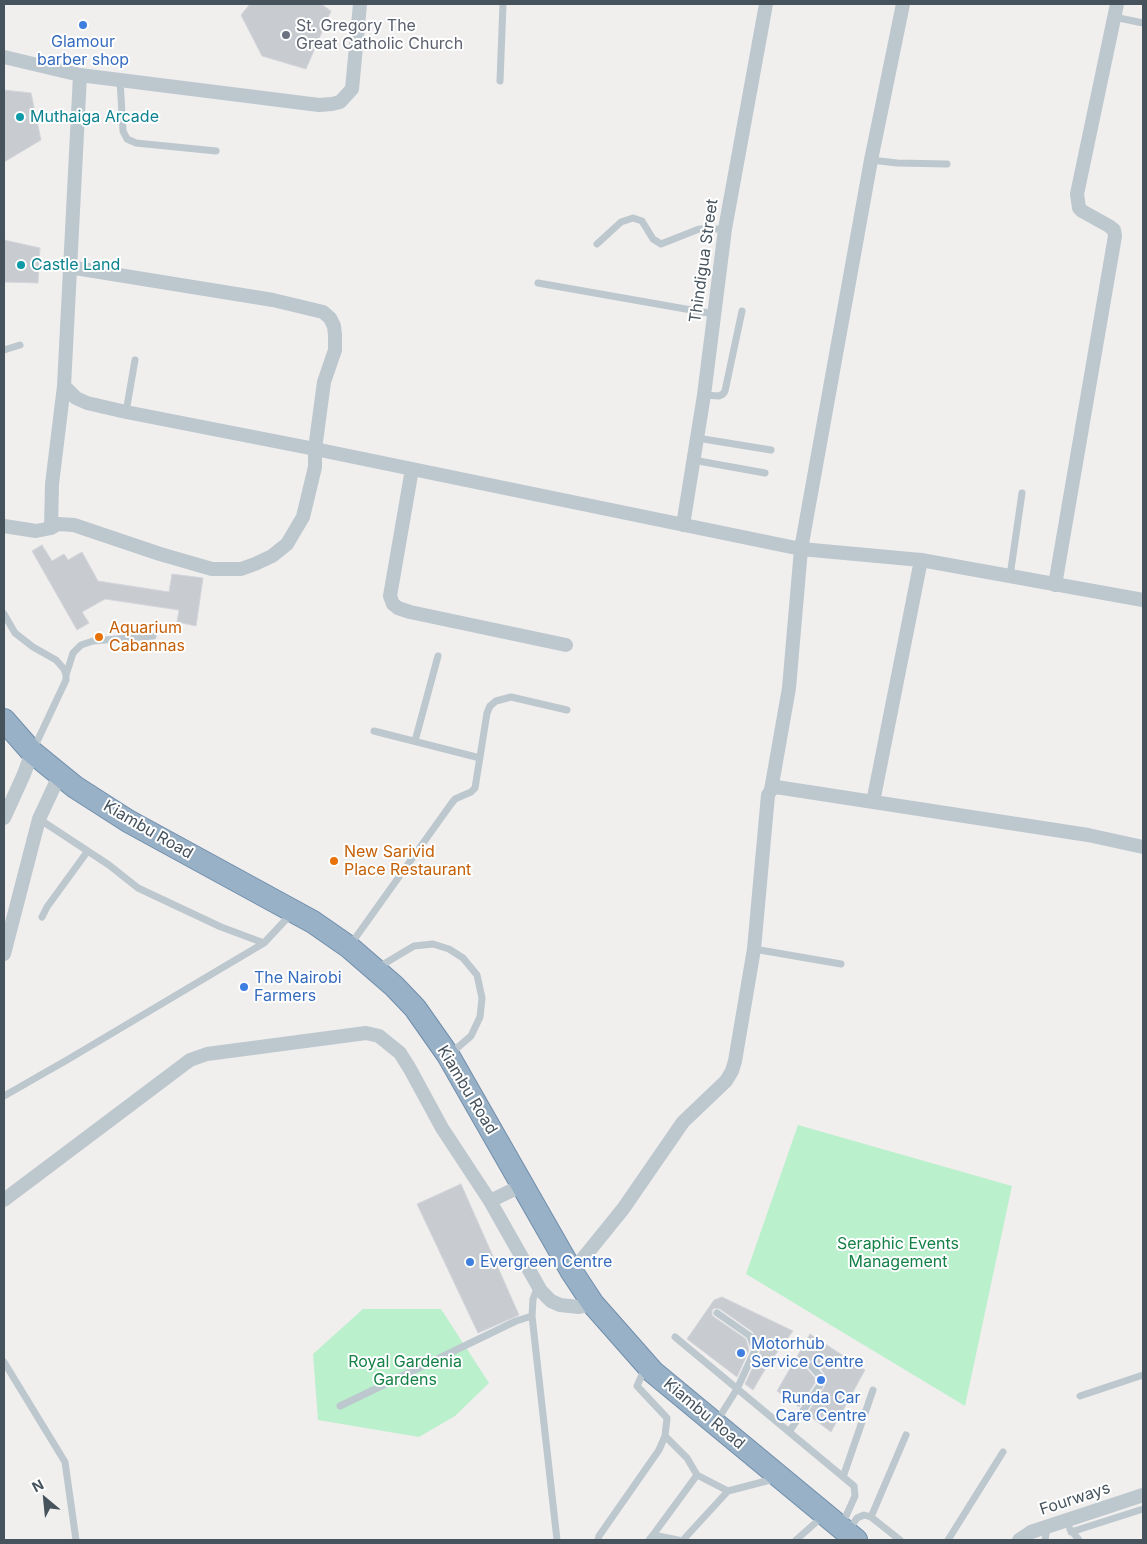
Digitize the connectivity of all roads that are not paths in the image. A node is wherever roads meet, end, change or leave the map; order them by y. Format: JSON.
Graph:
{"nodes":[{"id":1,"x":360,"y":4,"type":"edge"},
{"id":2,"x":503,"y":4,"type":"edge"},
{"id":3,"x":766,"y":4,"type":"edge"},
{"id":4,"x":903,"y":4,"type":"edge"},
{"id":5,"x":1116,"y":10,"type":"edge"},
{"id":6,"x":1143,"y":23,"type":"edge"},
{"id":7,"x":4,"y":57,"type":"edge"},
{"id":8,"x":80,"y":75,"type":"junction"},
{"id":9,"x":120,"y":80,"type":"junction"},
{"id":10,"x":500,"y":81,"type":"dead end"},
{"id":11,"x":216,"y":151,"type":"dead end"},
{"id":12,"x":871,"y":160,"type":"junction"},
{"id":13,"x":946,"y":164,"type":"dead end"},
{"id":14,"x":725,"y":229,"type":"junction"},
{"id":15,"x":597,"y":244,"type":"dead end"},
{"id":16,"x":69,"y":267,"type":"junction"},
{"id":17,"x":538,"y":283,"type":"dead end"},
{"id":18,"x":742,"y":310,"type":"dead end"},
{"id":19,"x":714,"y":314,"type":"junction"},
{"id":20,"x":20,"y":346,"type":"dead end"},
{"id":21,"x":4,"y":350,"type":"edge"},
{"id":22,"x":135,"y":360,"type":"dead end"},
{"id":23,"x":64,"y":386,"type":"junction"},
{"id":24,"x":704,"y":395,"type":"junction"},
{"id":25,"x":126,"y":412,"type":"junction"},
{"id":26,"x":697,"y":438,"type":"junction"},
{"id":27,"x":315,"y":449,"type":"junction"},
{"id":28,"x":771,"y":450,"type":"dead end"},
{"id":29,"x":693,"y":460,"type":"junction"},
{"id":30,"x":412,"y":469,"type":"junction"},
{"id":31,"x":765,"y":474,"type":"dead end"},
{"id":32,"x":1022,"y":493,"type":"dead end"},
{"id":33,"x":683,"y":524,"type":"junction"},
{"id":34,"x":4,"y":526,"type":"edge"},
{"id":35,"x":51,"y":528,"type":"junction"},
{"id":36,"x":801,"y":549,"type":"junction"},
{"id":37,"x":921,"y":560,"type":"junction"},
{"id":38,"x":1010,"y":576,"type":"junction"},
{"id":39,"x":1055,"y":585,"type":"junction"},
{"id":40,"x":1143,"y":600,"type":"edge"},
{"id":41,"x":4,"y":614,"type":"edge"},
{"id":42,"x":153,"y":636,"type":"dead end"},
{"id":43,"x":566,"y":645,"type":"dead end"},
{"id":44,"x":438,"y":656,"type":"dead end"},
{"id":45,"x":66,"y":676,"type":"junction"},
{"id":46,"x":567,"y":710,"type":"dead end"},
{"id":47,"x":4,"y":720,"type":"edge"},
{"id":48,"x":374,"y":731,"type":"dead end"},
{"id":49,"x":415,"y":741,"type":"junction"},
{"id":50,"x":32,"y":752,"type":"junction"},
{"id":51,"x":480,"y":758,"type":"junction"},
{"id":52,"x":60,"y":774,"type":"junction"},
{"id":53,"x":771,"y":790,"type":"junction"},
{"id":54,"x":873,"y":802,"type":"junction"},
{"id":55,"x":4,"y":818,"type":"edge"},
{"id":56,"x":39,"y":819,"type":"junction"},
{"id":57,"x":1143,"y":847,"type":"edge"},
{"id":58,"x":87,"y":852,"type":"junction"},
{"id":59,"x":294,"y":910,"type":"junction"},
{"id":60,"x":42,"y":917,"type":"dead end"},
{"id":61,"x":264,"y":943,"type":"junction"},
{"id":62,"x":349,"y":947,"type":"junction"},
{"id":63,"x":754,"y":949,"type":"junction"},
{"id":64,"x":4,"y":954,"type":"edge"},
{"id":65,"x":840,"y":964,"type":"dead end"},
{"id":66,"x":375,"y":969,"type":"junction"},
{"id":67,"x":448,"y":1055,"type":"junction"},
{"id":68,"x":4,"y":1096,"type":"edge"},
{"id":69,"x":523,"y":1185,"type":"junction"},
{"id":70,"x":4,"y":1200,"type":"edge"},
{"id":71,"x":490,"y":1200,"type":"junction"},
{"id":72,"x":572,"y":1272,"type":"junction"},
{"id":73,"x":538,"y":1286,"type":"junction"},
{"id":74,"x":593,"y":1304,"type":"junction"},
{"id":75,"x":717,"y":1313,"type":"dead end"},
{"id":76,"x":532,"y":1316,"type":"junction"},
{"id":77,"x":675,"y":1337,"type":"dead end"},
{"id":78,"x":4,"y":1362,"type":"edge"},
{"id":79,"x":646,"y":1365,"type":"junction"},
{"id":80,"x":811,"y":1366,"type":"dead end"},
{"id":81,"x":1143,"y":1375,"type":"edge"},
{"id":82,"x":737,"y":1389,"type":"junction"},
{"id":83,"x":873,"y":1390,"type":"dead end"},
{"id":84,"x":1080,"y":1396,"type":"dead end"},
{"id":85,"x":340,"y":1406,"type":"dead end"},
{"id":86,"x":715,"y":1424,"type":"junction"},
{"id":87,"x":789,"y":1432,"type":"junction"},
{"id":88,"x":906,"y":1435,"type":"dead end"},
{"id":89,"x":665,"y":1436,"type":"junction"},
{"id":90,"x":1003,"y":1452,"type":"dead end"},
{"id":91,"x":697,"y":1475,"type":"junction"},
{"id":92,"x":843,"y":1477,"type":"junction"},
{"id":93,"x":780,"y":1478,"type":"junction"},
{"id":94,"x":728,"y":1490,"type":"junction"},
{"id":95,"x":1143,"y":1495,"type":"edge"},
{"id":96,"x":1143,"y":1508,"type":"edge"},
{"id":97,"x":871,"y":1517,"type":"junction"},
{"id":98,"x":1069,"y":1526,"type":"junction"},
{"id":99,"x":842,"y":1529,"type":"edge"},
{"id":100,"x":1046,"y":1534,"type":"edge"},
{"id":101,"x":651,"y":1538,"type":"edge"},
{"id":102,"x":76,"y":1540,"type":"edge"},
{"id":103,"x":557,"y":1540,"type":"edge"},
{"id":104,"x":598,"y":1540,"type":"edge"},
{"id":105,"x":678,"y":1540,"type":"edge"},
{"id":106,"x":683,"y":1540,"type":"edge"},
{"id":107,"x":796,"y":1540,"type":"edge"},
{"id":108,"x":900,"y":1540,"type":"edge"},
{"id":109,"x":948,"y":1540,"type":"edge"},
{"id":110,"x":1019,"y":1540,"type":"edge"},
{"id":111,"x":1079,"y":1540,"type":"edge"}],
"edges":[{"from":1,"to":9,"type":"street"},
{"from":2,"to":10,"type":"lane"},
{"from":3,"to":14,"type":"street","name":"Thindigua Street"},
{"from":4,"to":12,"type":"street"},
{"from":5,"to":6,"type":"lane"},
{"from":5,"to":39,"type":"street"},
{"from":7,"to":8,"type":"street"},
{"from":8,"to":9,"type":"street"},
{"from":8,"to":16,"type":"street"},
{"from":9,"to":11,"type":"lane"},
{"from":12,"to":13,"type":"lane"},
{"from":12,"to":36,"type":"street"},
{"from":14,"to":15,"type":"lane"},
{"from":14,"to":19,"type":"street","name":"Thindigua Street"},
{"from":16,"to":23,"type":"street"},
{"from":16,"to":27,"type":"street"},
{"from":17,"to":19,"type":"lane"},
{"from":18,"to":24,"type":"lane"},
{"from":19,"to":24,"type":"street","name":"Thindigua Street"},
{"from":20,"to":21,"type":"lane"},
{"from":22,"to":25,"type":"lane"},
{"from":23,"to":25,"type":"street"},
{"from":23,"to":35,"type":"street"},
{"from":24,"to":26,"type":"street","name":"Thindigua Street"},
{"from":25,"to":27,"type":"street"},
{"from":26,"to":28,"type":"lane"},
{"from":26,"to":29,"type":"street","name":"Thindigua Street"},
{"from":27,"to":30,"type":"street"},
{"from":27,"to":35,"type":"street"},
{"from":29,"to":31,"type":"lane"},
{"from":29,"to":33,"type":"street","name":"Thindigua Street"},
{"from":30,"to":33,"type":"street"},
{"from":30,"to":43,"type":"street"},
{"from":32,"to":38,"type":"lane"},
{"from":33,"to":36,"type":"street"},
{"from":34,"to":35,"type":"street"},
{"from":36,"to":37,"type":"street"},
{"from":36,"to":53,"type":"street"},
{"from":37,"to":38,"type":"street"},
{"from":37,"to":54,"type":"street"},
{"from":38,"to":39,"type":"street"},
{"from":39,"to":40,"type":"street"},
{"from":41,"to":45,"type":"lane"},
{"from":42,"to":45,"type":"lane"},
{"from":44,"to":49,"type":"lane"},
{"from":45,"to":50,"type":"lane"},
{"from":46,"to":51,"type":"lane"},
{"from":47,"to":50,"type":"highway","name":"Kiambu Road"},
{"from":48,"to":49,"type":"lane"},
{"from":49,"to":51,"type":"lane"},
{"from":50,"to":52,"type":"highway","name":"Kiambu Road"},
{"from":50,"to":55,"type":"street"},
{"from":51,"to":62,"type":"lane"},
{"from":52,"to":56,"type":"street"},
{"from":52,"to":59,"type":"highway","name":"Kiambu Road"},
{"from":53,"to":54,"type":"street"},
{"from":53,"to":63,"type":"street"},
{"from":54,"to":57,"type":"street"},
{"from":56,"to":58,"type":"lane"},
{"from":56,"to":64,"type":"street"},
{"from":58,"to":60,"type":"lane"},
{"from":58,"to":61,"type":"lane"},
{"from":59,"to":61,"type":"lane"},
{"from":59,"to":62,"type":"highway","name":"Kiambu Road"},
{"from":61,"to":68,"type":"lane"},
{"from":62,"to":66,"type":"highway","name":"Kiambu Road"},
{"from":63,"to":65,"type":"lane"},
{"from":63,"to":72,"type":"street"},
{"from":66,"to":67,"type":"highway","name":"Kiambu Road"},
{"from":66,"to":67,"type":"lane"},
{"from":67,"to":69,"type":"highway","name":"Kiambu Road"},
{"from":69,"to":71,"type":"street"},
{"from":69,"to":72,"type":"highway","name":"Kiambu Road"},
{"from":70,"to":71,"type":"street"},
{"from":71,"to":73,"type":"street"},
{"from":72,"to":74,"type":"highway","name":"Kiambu Road"},
{"from":73,"to":74,"type":"street"},
{"from":73,"to":76,"type":"lane"},
{"from":74,"to":79,"type":"highway","name":"Kiambu Road"},
{"from":75,"to":82,"type":"lane"},
{"from":76,"to":85,"type":"lane"},
{"from":76,"to":103,"type":"lane"},
{"from":77,"to":82,"type":"lane"},
{"from":78,"to":102,"type":"lane"},
{"from":79,"to":86,"type":"highway","name":"Kiambu Road"},
{"from":79,"to":89,"type":"lane"},
{"from":80,"to":87,"type":"lane"},
{"from":81,"to":84,"type":"lane"},
{"from":82,"to":86,"type":"lane"},
{"from":82,"to":87,"type":"lane"},
{"from":83,"to":92,"type":"lane"},
{"from":86,"to":93,"type":"highway","name":"Kiambu Road"},
{"from":87,"to":92,"type":"lane"},
{"from":88,"to":97,"type":"lane"},
{"from":89,"to":91,"type":"lane"},
{"from":89,"to":104,"type":"lane"},
{"from":90,"to":109,"type":"lane"},
{"from":91,"to":94,"type":"lane"},
{"from":91,"to":101,"type":"lane"},
{"from":92,"to":99,"type":"lane"},
{"from":93,"to":94,"type":"lane"},
{"from":93,"to":99,"type":"highway","name":"Kiambu Road"},
{"from":94,"to":106,"type":"lane"},
{"from":95,"to":98,"type":"street","name":"Fourways"},
{"from":96,"to":98,"type":"lane"},
{"from":97,"to":99,"type":"lane"},
{"from":97,"to":108,"type":"lane"},
{"from":98,"to":100,"type":"street","name":"Fourways"},
{"from":98,"to":111,"type":"lane"},
{"from":99,"to":107,"type":"lane"},
{"from":100,"to":110,"type":"street","name":"Fourways"},
{"from":101,"to":105,"type":"lane"}]}
